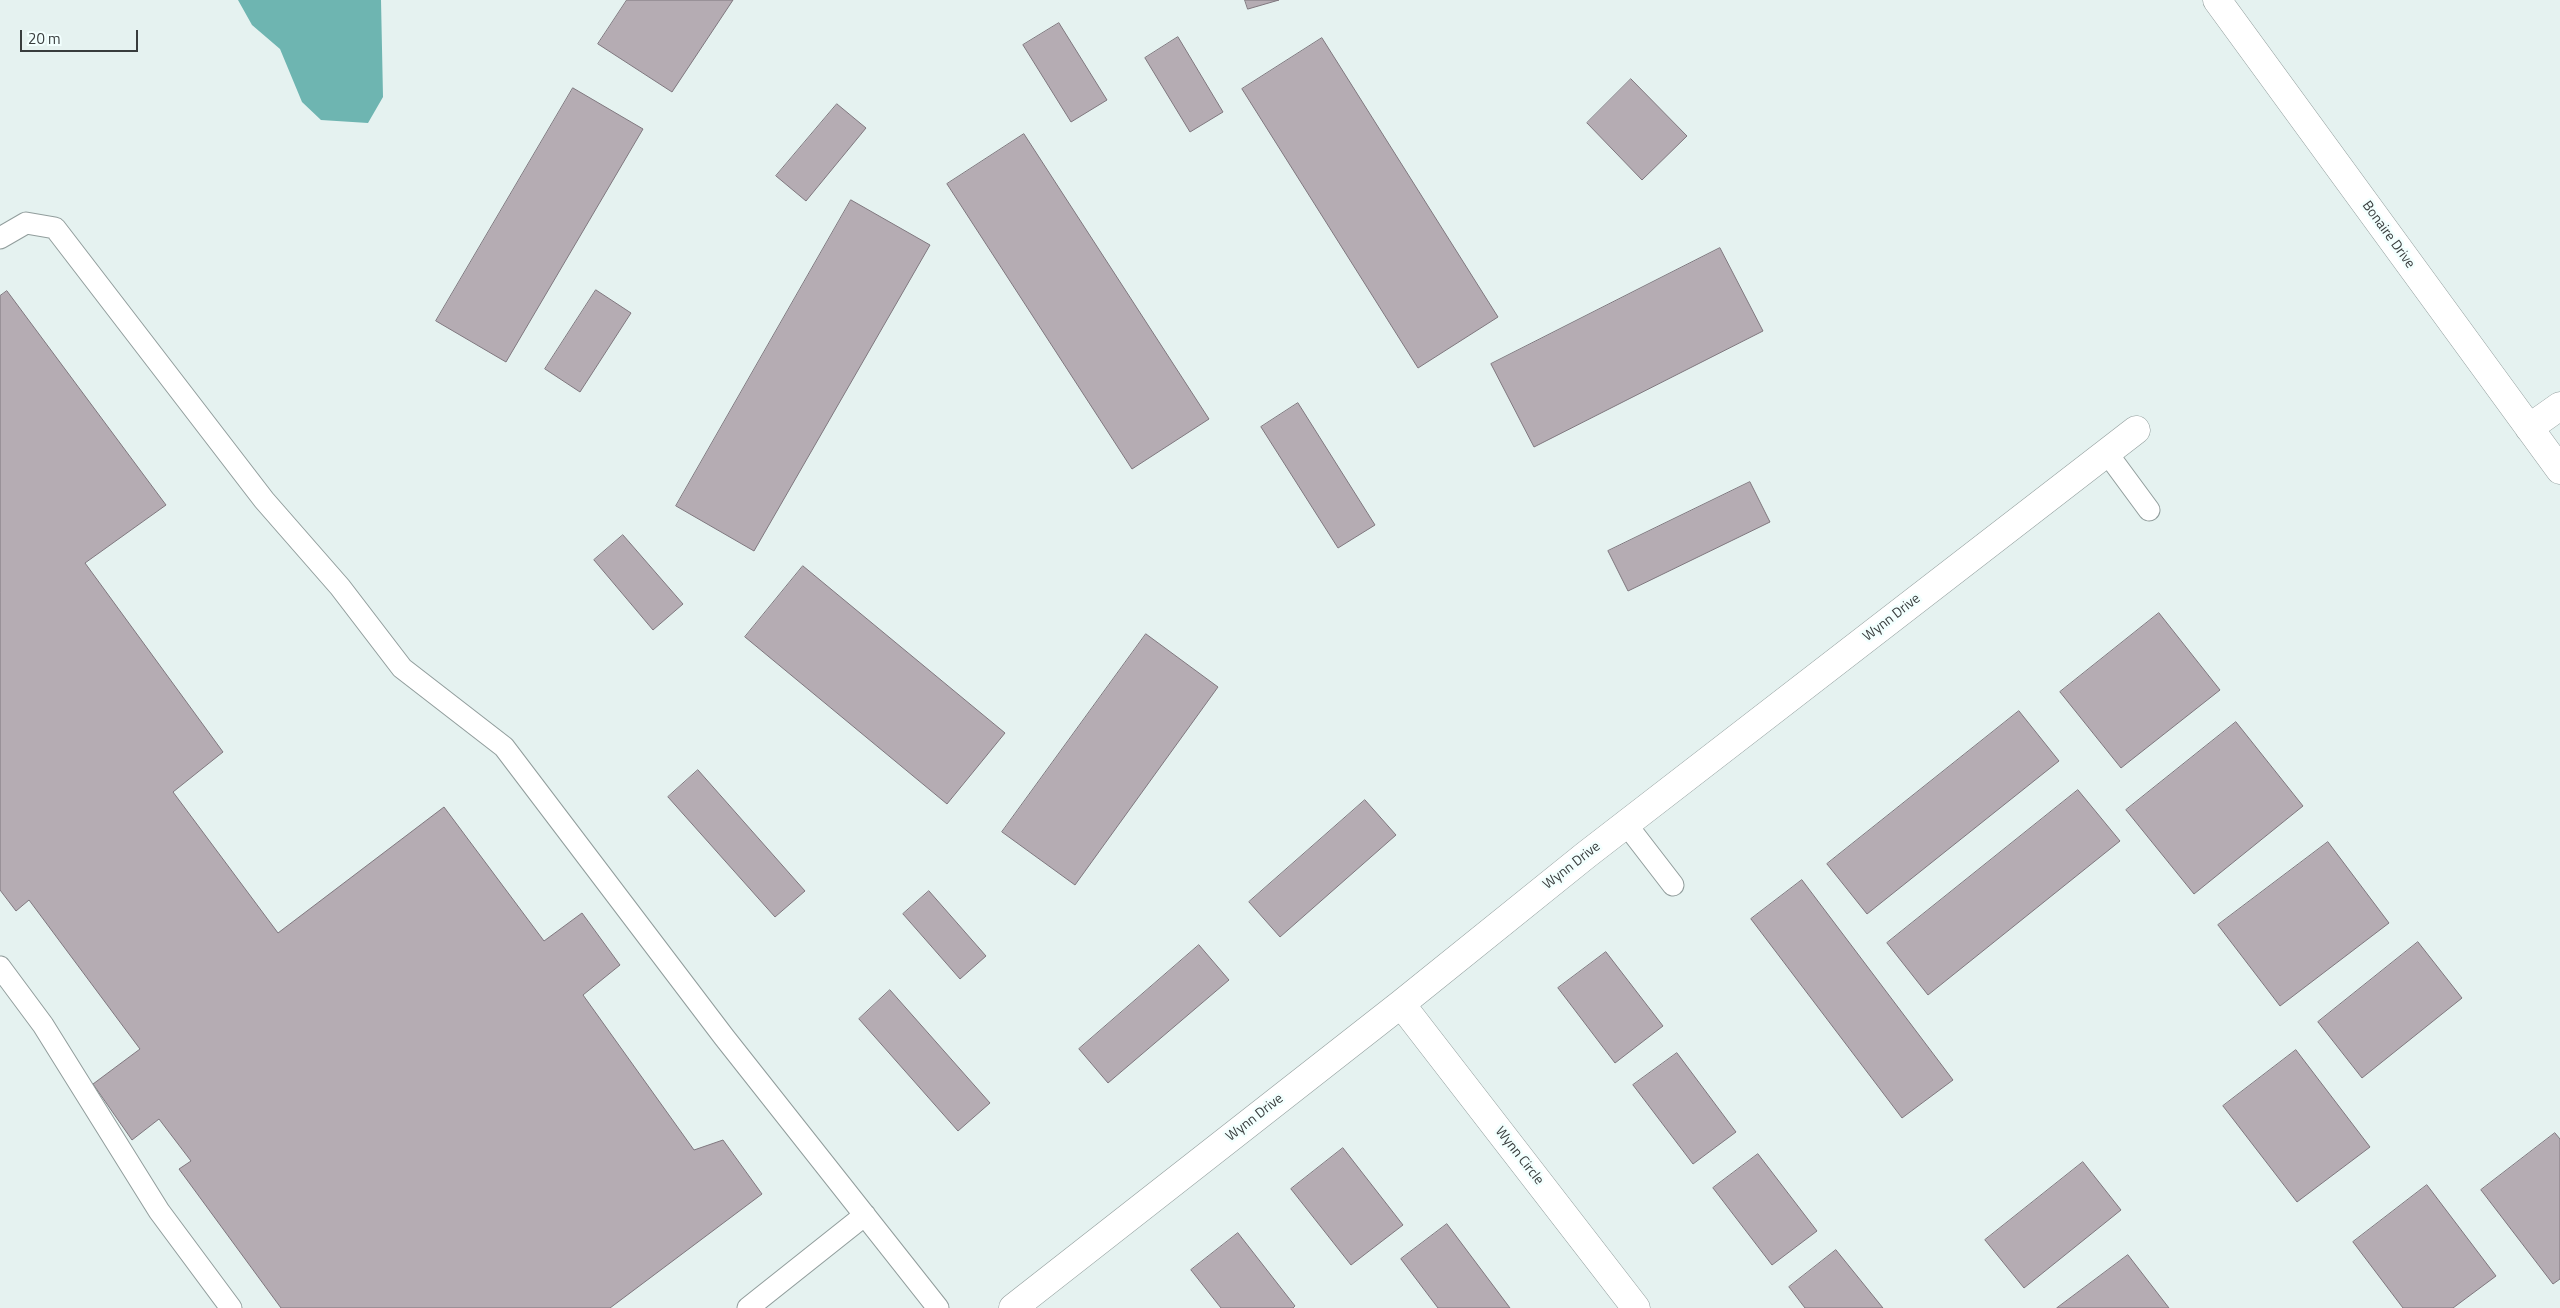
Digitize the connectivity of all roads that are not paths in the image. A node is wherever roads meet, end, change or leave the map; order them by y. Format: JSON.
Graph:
{"nodes":[{"id":1,"x":2226,"y":3,"type":"edge"},
{"id":2,"x":0,"y":238,"type":"edge"},
{"id":3,"x":2560,"y":406,"type":"edge"},
{"id":4,"x":2530,"y":428,"type":"junction"},
{"id":5,"x":2136,"y":430,"type":"dead end"},
{"id":6,"x":2107,"y":453,"type":"junction"},
{"id":7,"x":2560,"y":470,"type":"edge"},
{"id":8,"x":2150,"y":510,"type":"dead end"},
{"id":9,"x":1626,"y":824,"type":"junction"},
{"id":10,"x":1673,"y":885,"type":"dead end"},
{"id":11,"x":0,"y":967,"type":"edge"},
{"id":12,"x":1401,"y":1004,"type":"junction"},
{"id":13,"x":865,"y":1215,"type":"junction"},
{"id":14,"x":1031,"y":1303,"type":"edge"},
{"id":15,"x":231,"y":1308,"type":"edge"},
{"id":16,"x":748,"y":1308,"type":"edge"},
{"id":17,"x":938,"y":1308,"type":"edge"},
{"id":18,"x":1636,"y":1308,"type":"edge"}],
"edges":[{"from":1,"to":4,"type":"street","name":"Bonaire Drive"},
{"from":2,"to":13,"type":"lane"},
{"from":3,"to":4,"type":"street"},
{"from":4,"to":7,"type":"street","name":"Bonaire Drive"},
{"from":5,"to":6,"type":"street","name":"Wynn Drive"},
{"from":6,"to":8,"type":"lane"},
{"from":6,"to":9,"type":"street","name":"Wynn Drive"},
{"from":9,"to":10,"type":"lane"},
{"from":9,"to":12,"type":"street","name":"Wynn Drive"},
{"from":11,"to":15,"type":"lane"},
{"from":12,"to":14,"type":"street","name":"Wynn Drive"},
{"from":12,"to":18,"type":"street","name":"Wynn Circle"},
{"from":13,"to":16,"type":"lane"},
{"from":13,"to":17,"type":"lane"}]}
